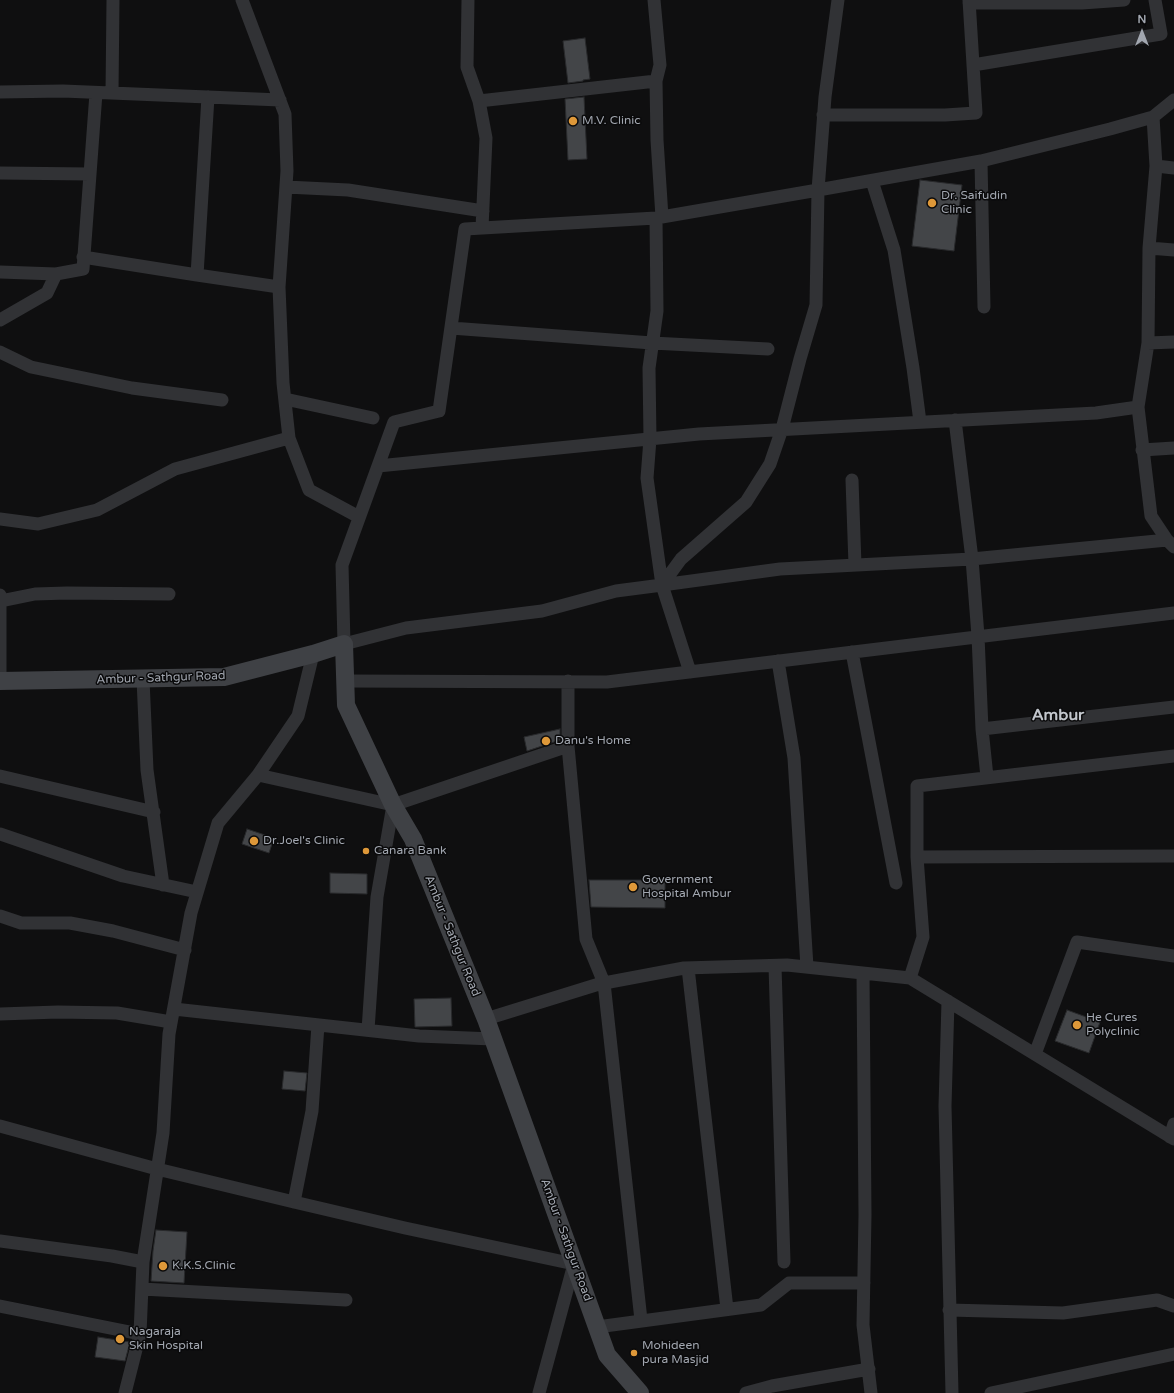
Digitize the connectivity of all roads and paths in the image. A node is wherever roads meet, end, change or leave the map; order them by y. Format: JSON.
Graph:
{"nodes":[{"id":1,"x":113,"y":0,"type":"edge"},
{"id":2,"x":242,"y":0,"type":"edge"},
{"id":3,"x":468,"y":0,"type":"edge"},
{"id":4,"x":654,"y":0,"type":"edge"},
{"id":5,"x":838,"y":0,"type":"edge"},
{"id":6,"x":1124,"y":0,"type":"edge"},
{"id":7,"x":1155,"y":0,"type":"edge"},
{"id":8,"x":969,"y":1,"type":"edge"},
{"id":9,"x":973,"y":65,"type":"junction"},
{"id":10,"x":656,"y":81,"type":"junction"},
{"id":11,"x":0,"y":92,"type":"edge"},
{"id":12,"x":96,"y":92,"type":"junction"},
{"id":13,"x":112,"y":93,"type":"junction"},
{"id":14,"x":208,"y":97,"type":"junction"},
{"id":15,"x":280,"y":100,"type":"junction"},
{"id":16,"x":1174,"y":100,"type":"edge"},
{"id":17,"x":479,"y":101,"type":"junction"},
{"id":18,"x":823,"y":115,"type":"junction"},
{"id":19,"x":1153,"y":116,"type":"junction"},
{"id":20,"x":981,"y":161,"type":"junction"},
{"id":21,"x":1156,"y":166,"type":"junction"},
{"id":22,"x":1174,"y":168,"type":"edge"},
{"id":23,"x":0,"y":173,"type":"edge"},
{"id":24,"x":90,"y":174,"type":"junction"},
{"id":25,"x":872,"y":181,"type":"junction"},
{"id":26,"x":286,"y":187,"type":"junction"},
{"id":27,"x":818,"y":190,"type":"junction"},
{"id":28,"x":483,"y":211,"type":"junction"},
{"id":29,"x":659,"y":218,"type":"junction"},
{"id":30,"x":482,"y":228,"type":"junction"},
{"id":31,"x":1149,"y":248,"type":"junction"},
{"id":32,"x":1174,"y":250,"type":"edge"},
{"id":33,"x":84,"y":257,"type":"junction"},
{"id":34,"x":0,"y":272,"type":"edge"},
{"id":35,"x":56,"y":274,"type":"junction"},
{"id":36,"x":197,"y":274,"type":"junction"},
{"id":37,"x":279,"y":287,"type":"junction"},
{"id":38,"x":984,"y":307,"type":"dead end"},
{"id":39,"x":0,"y":320,"type":"edge"},
{"id":40,"x":451,"y":328,"type":"junction"},
{"id":41,"x":1174,"y":342,"type":"edge"},
{"id":42,"x":652,"y":343,"type":"junction"},
{"id":43,"x":1148,"y":343,"type":"junction"},
{"id":44,"x":768,"y":349,"type":"dead end"},
{"id":45,"x":0,"y":352,"type":"edge"},
{"id":46,"x":284,"y":399,"type":"junction"},
{"id":47,"x":222,"y":400,"type":"dead end"},
{"id":48,"x":1138,"y":407,"type":"junction"},
{"id":49,"x":373,"y":418,"type":"dead end"},
{"id":50,"x":954,"y":420,"type":"junction"},
{"id":51,"x":920,"y":422,"type":"junction"},
{"id":52,"x":782,"y":429,"type":"junction"},
{"id":53,"x":289,"y":438,"type":"junction"},
{"id":54,"x":650,"y":439,"type":"junction"},
{"id":55,"x":1174,"y":448,"type":"edge"},
{"id":56,"x":1142,"y":450,"type":"junction"},
{"id":57,"x":378,"y":466,"type":"junction"},
{"id":58,"x":852,"y":480,"type":"dead end"},
{"id":59,"x":359,"y":517,"type":"junction"},
{"id":60,"x":0,"y":519,"type":"edge"},
{"id":61,"x":1171,"y":544,"type":"edge"},
{"id":62,"x":972,"y":559,"type":"junction"},
{"id":63,"x":854,"y":565,"type":"junction"},
{"id":64,"x":662,"y":585,"type":"junction"},
{"id":65,"x":169,"y":594,"type":"dead end"},
{"id":66,"x":0,"y":598,"type":"edge"},
{"id":67,"x":1174,"y":613,"type":"edge"},
{"id":68,"x":978,"y":636,"type":"junction"},
{"id":69,"x":344,"y":644,"type":"junction"},
{"id":70,"x":852,"y":652,"type":"junction"},
{"id":71,"x":313,"y":654,"type":"junction"},
{"id":72,"x":778,"y":661,"type":"junction"},
{"id":73,"x":690,"y":672,"type":"junction"},
{"id":74,"x":143,"y":679,"type":"junction"},
{"id":75,"x":345,"y":681,"type":"junction"},
{"id":76,"x":0,"y":682,"type":"edge"},
{"id":77,"x":568,"y":682,"type":"junction"},
{"id":78,"x":1174,"y":707,"type":"edge"},
{"id":79,"x":982,"y":729,"type":"junction"},
{"id":80,"x":568,"y":746,"type":"junction"},
{"id":81,"x":1174,"y":756,"type":"edge"},
{"id":82,"x":258,"y":775,"type":"junction"},
{"id":83,"x":0,"y":776,"type":"edge"},
{"id":84,"x":987,"y":777,"type":"junction"},
{"id":85,"x":393,"y":805,"type":"junction"},
{"id":86,"x":154,"y":812,"type":"junction"},
{"id":87,"x":0,"y":834,"type":"edge"},
{"id":88,"x":1174,"y":856,"type":"edge"},
{"id":89,"x":917,"y":857,"type":"junction"},
{"id":90,"x":896,"y":883,"type":"dead end"},
{"id":91,"x":164,"y":885,"type":"junction"},
{"id":92,"x":198,"y":892,"type":"junction"},
{"id":93,"x":0,"y":916,"type":"edge"},
{"id":94,"x":185,"y":950,"type":"junction"},
{"id":95,"x":1174,"y":956,"type":"edge"},
{"id":96,"x":775,"y":966,"type":"junction"},
{"id":97,"x":807,"y":967,"type":"junction"},
{"id":98,"x":688,"y":968,"type":"junction"},
{"id":99,"x":863,"y":973,"type":"junction"},
{"id":100,"x":910,"y":978,"type":"junction"},
{"id":101,"x":604,"y":982,"type":"junction"},
{"id":102,"x":948,"y":1001,"type":"junction"},
{"id":103,"x":174,"y":1008,"type":"junction"},
{"id":104,"x":0,"y":1014,"type":"edge"},
{"id":105,"x":486,"y":1019,"type":"junction"},
{"id":106,"x":172,"y":1022,"type":"junction"},
{"id":107,"x":318,"y":1025,"type":"junction"},
{"id":108,"x":368,"y":1030,"type":"junction"},
{"id":109,"x":493,"y":1039,"type":"junction"},
{"id":110,"x":1035,"y":1054,"type":"junction"},
{"id":111,"x":1174,"y":1124,"type":"edge"},
{"id":112,"x":0,"y":1126,"type":"edge"},
{"id":113,"x":1172,"y":1138,"type":"edge"},
{"id":114,"x":157,"y":1169,"type":"junction"},
{"id":115,"x":294,"y":1202,"type":"junction"},
{"id":116,"x":0,"y":1241,"type":"edge"},
{"id":117,"x":143,"y":1262,"type":"junction"},
{"id":118,"x":784,"y":1262,"type":"dead end"},
{"id":119,"x":574,"y":1264,"type":"junction"},
{"id":120,"x":864,"y":1283,"type":"junction"},
{"id":121,"x":142,"y":1288,"type":"junction"},
{"id":122,"x":346,"y":1300,"type":"dead end"},
{"id":123,"x":0,"y":1306,"type":"edge"},
{"id":124,"x":1174,"y":1306,"type":"edge"},
{"id":125,"x":727,"y":1309,"type":"junction"},
{"id":126,"x":949,"y":1310,"type":"junction"},
{"id":127,"x":641,"y":1320,"type":"junction"},
{"id":128,"x":597,"y":1326,"type":"junction"},
{"id":129,"x":140,"y":1334,"type":"junction"},
{"id":130,"x":1174,"y":1354,"type":"edge"},
{"id":131,"x":868,"y":1369,"type":"junction"},
{"id":132,"x":125,"y":1393,"type":"edge"},
{"id":133,"x":539,"y":1393,"type":"edge"},
{"id":134,"x":640,"y":1393,"type":"edge"},
{"id":135,"x":746,"y":1393,"type":"edge"},
{"id":136,"x":871,"y":1393,"type":"edge"},
{"id":137,"x":952,"y":1393,"type":"edge"},
{"id":138,"x":992,"y":1393,"type":"edge"}],
"edges":[{"from":1,"to":13,"type":"street"},
{"from":2,"to":15,"type":"street"},
{"from":3,"to":17,"type":"street"},
{"from":4,"to":10,"type":"street"},
{"from":5,"to":18,"type":"street"},
{"from":6,"to":8,"type":"street"},
{"from":7,"to":9,"type":"street"},
{"from":8,"to":9,"type":"street"},
{"from":9,"to":18,"type":"street"},
{"from":10,"to":17,"type":"street"},
{"from":10,"to":29,"type":"street"},
{"from":11,"to":12,"type":"street"},
{"from":12,"to":13,"type":"street"},
{"from":12,"to":24,"type":"street"},
{"from":13,"to":14,"type":"street"},
{"from":14,"to":15,"type":"street"},
{"from":14,"to":36,"type":"street"},
{"from":15,"to":26,"type":"street"},
{"from":16,"to":19,"type":"street"},
{"from":17,"to":28,"type":"street"},
{"from":18,"to":27,"type":"street"},
{"from":19,"to":20,"type":"street"},
{"from":19,"to":21,"type":"street"},
{"from":20,"to":25,"type":"street"},
{"from":20,"to":38,"type":"street"},
{"from":21,"to":22,"type":"street"},
{"from":21,"to":31,"type":"street"},
{"from":23,"to":24,"type":"street"},
{"from":24,"to":33,"type":"street"},
{"from":25,"to":27,"type":"street"},
{"from":25,"to":51,"type":"street"},
{"from":26,"to":28,"type":"street"},
{"from":26,"to":37,"type":"street"},
{"from":27,"to":29,"type":"street"},
{"from":27,"to":52,"type":"street"},
{"from":28,"to":30,"type":"street"},
{"from":29,"to":30,"type":"street"},
{"from":29,"to":42,"type":"street"},
{"from":30,"to":40,"type":"street"},
{"from":31,"to":32,"type":"street"},
{"from":31,"to":43,"type":"street"},
{"from":33,"to":35,"type":"street"},
{"from":33,"to":36,"type":"street"},
{"from":34,"to":35,"type":"street"},
{"from":35,"to":39,"type":"street"},
{"from":36,"to":37,"type":"street"},
{"from":37,"to":46,"type":"street"},
{"from":40,"to":42,"type":"street"},
{"from":40,"to":57,"type":"street"},
{"from":41,"to":43,"type":"street"},
{"from":42,"to":44,"type":"street"},
{"from":42,"to":54,"type":"street"},
{"from":43,"to":48,"type":"street"},
{"from":45,"to":47,"type":"street"},
{"from":46,"to":49,"type":"street"},
{"from":46,"to":53,"type":"street"},
{"from":48,"to":50,"type":"street"},
{"from":48,"to":56,"type":"street"},
{"from":50,"to":51,"type":"street"},
{"from":50,"to":62,"type":"street"},
{"from":51,"to":52,"type":"street"},
{"from":52,"to":54,"type":"street"},
{"from":52,"to":64,"type":"street"},
{"from":53,"to":59,"type":"street"},
{"from":53,"to":60,"type":"street"},
{"from":54,"to":57,"type":"street"},
{"from":54,"to":64,"type":"street"},
{"from":55,"to":56,"type":"street"},
{"from":56,"to":61,"type":"street"},
{"from":57,"to":59,"type":"street"},
{"from":58,"to":63,"type":"street"},
{"from":59,"to":69,"type":"street"},
{"from":61,"to":62,"type":"street"},
{"from":62,"to":63,"type":"street"},
{"from":62,"to":68,"type":"street"},
{"from":63,"to":64,"type":"street"},
{"from":64,"to":69,"type":"street"},
{"from":64,"to":73,"type":"street"},
{"from":65,"to":66,"type":"street"},
{"from":66,"to":76,"type":"street"},
{"from":67,"to":68,"type":"street"},
{"from":68,"to":70,"type":"street"},
{"from":68,"to":79,"type":"street"},
{"from":69,"to":71,"type":"main road","name":"Ambur - Sathgur Road"},
{"from":69,"to":75,"type":"main road","name":"Ambur - Sathgur Road"},
{"from":70,"to":72,"type":"street"},
{"from":70,"to":90,"type":"street"},
{"from":71,"to":74,"type":"main road","name":"Ambur - Sathgur Road"},
{"from":71,"to":82,"type":"street"},
{"from":72,"to":73,"type":"street"},
{"from":72,"to":97,"type":"street"},
{"from":73,"to":77,"type":"street"},
{"from":74,"to":76,"type":"main road","name":"Ambur - Sathgur Road"},
{"from":74,"to":86,"type":"street"},
{"from":75,"to":77,"type":"street"},
{"from":75,"to":85,"type":"main road","name":"Ambur - Sathgur Road"},
{"from":77,"to":80,"type":"street"},
{"from":78,"to":79,"type":"street"},
{"from":79,"to":84,"type":"street"},
{"from":80,"to":85,"type":"street"},
{"from":80,"to":101,"type":"street"},
{"from":81,"to":84,"type":"street"},
{"from":82,"to":85,"type":"street"},
{"from":82,"to":92,"type":"street"},
{"from":83,"to":86,"type":"street"},
{"from":84,"to":89,"type":"street"},
{"from":85,"to":105,"type":"main road","name":"Ambur - Sathgur Road"},
{"from":85,"to":108,"type":"street"},
{"from":86,"to":91,"type":"street"},
{"from":87,"to":91,"type":"street"},
{"from":88,"to":89,"type":"street"},
{"from":89,"to":100,"type":"street"},
{"from":91,"to":92,"type":"street"},
{"from":92,"to":94,"type":"street"},
{"from":93,"to":94,"type":"street"},
{"from":94,"to":103,"type":"street"},
{"from":95,"to":110,"type":"street"},
{"from":96,"to":97,"type":"street"},
{"from":96,"to":98,"type":"street"},
{"from":96,"to":118,"type":"street"},
{"from":97,"to":99,"type":"street"},
{"from":98,"to":101,"type":"street"},
{"from":98,"to":125,"type":"street"},
{"from":99,"to":100,"type":"street"},
{"from":99,"to":120,"type":"street"},
{"from":100,"to":102,"type":"street"},
{"from":101,"to":105,"type":"street"},
{"from":101,"to":127,"type":"street"},
{"from":102,"to":110,"type":"street"},
{"from":102,"to":126,"type":"street"},
{"from":103,"to":106,"type":"street"},
{"from":103,"to":107,"type":"street"},
{"from":104,"to":106,"type":"street"},
{"from":105,"to":109,"type":"main road","name":"Ambur - Sathgur Road"},
{"from":106,"to":114,"type":"street"},
{"from":107,"to":108,"type":"street"},
{"from":107,"to":115,"type":"street"},
{"from":108,"to":109,"type":"street"},
{"from":109,"to":119,"type":"main road","name":"Ambur - Sathgur Road"},
{"from":110,"to":113,"type":"street"},
{"from":111,"to":113,"type":"street"},
{"from":112,"to":114,"type":"street"},
{"from":114,"to":115,"type":"street"},
{"from":114,"to":117,"type":"street"},
{"from":115,"to":119,"type":"street"},
{"from":116,"to":117,"type":"street"},
{"from":117,"to":121,"type":"street"},
{"from":119,"to":128,"type":"main road","name":"Ambur - Sathgur Road"},
{"from":119,"to":133,"type":"street"},
{"from":120,"to":125,"type":"street"},
{"from":120,"to":131,"type":"street"},
{"from":121,"to":122,"type":"street"},
{"from":121,"to":129,"type":"street"},
{"from":123,"to":129,"type":"street"},
{"from":124,"to":126,"type":"street"},
{"from":125,"to":127,"type":"street"},
{"from":126,"to":137,"type":"street"},
{"from":127,"to":128,"type":"street"},
{"from":128,"to":134,"type":"main road","name":"Ambur - Sathgur Road"},
{"from":129,"to":132,"type":"street"},
{"from":130,"to":138,"type":"street"},
{"from":131,"to":135,"type":"street"},
{"from":131,"to":136,"type":"street"}]}
